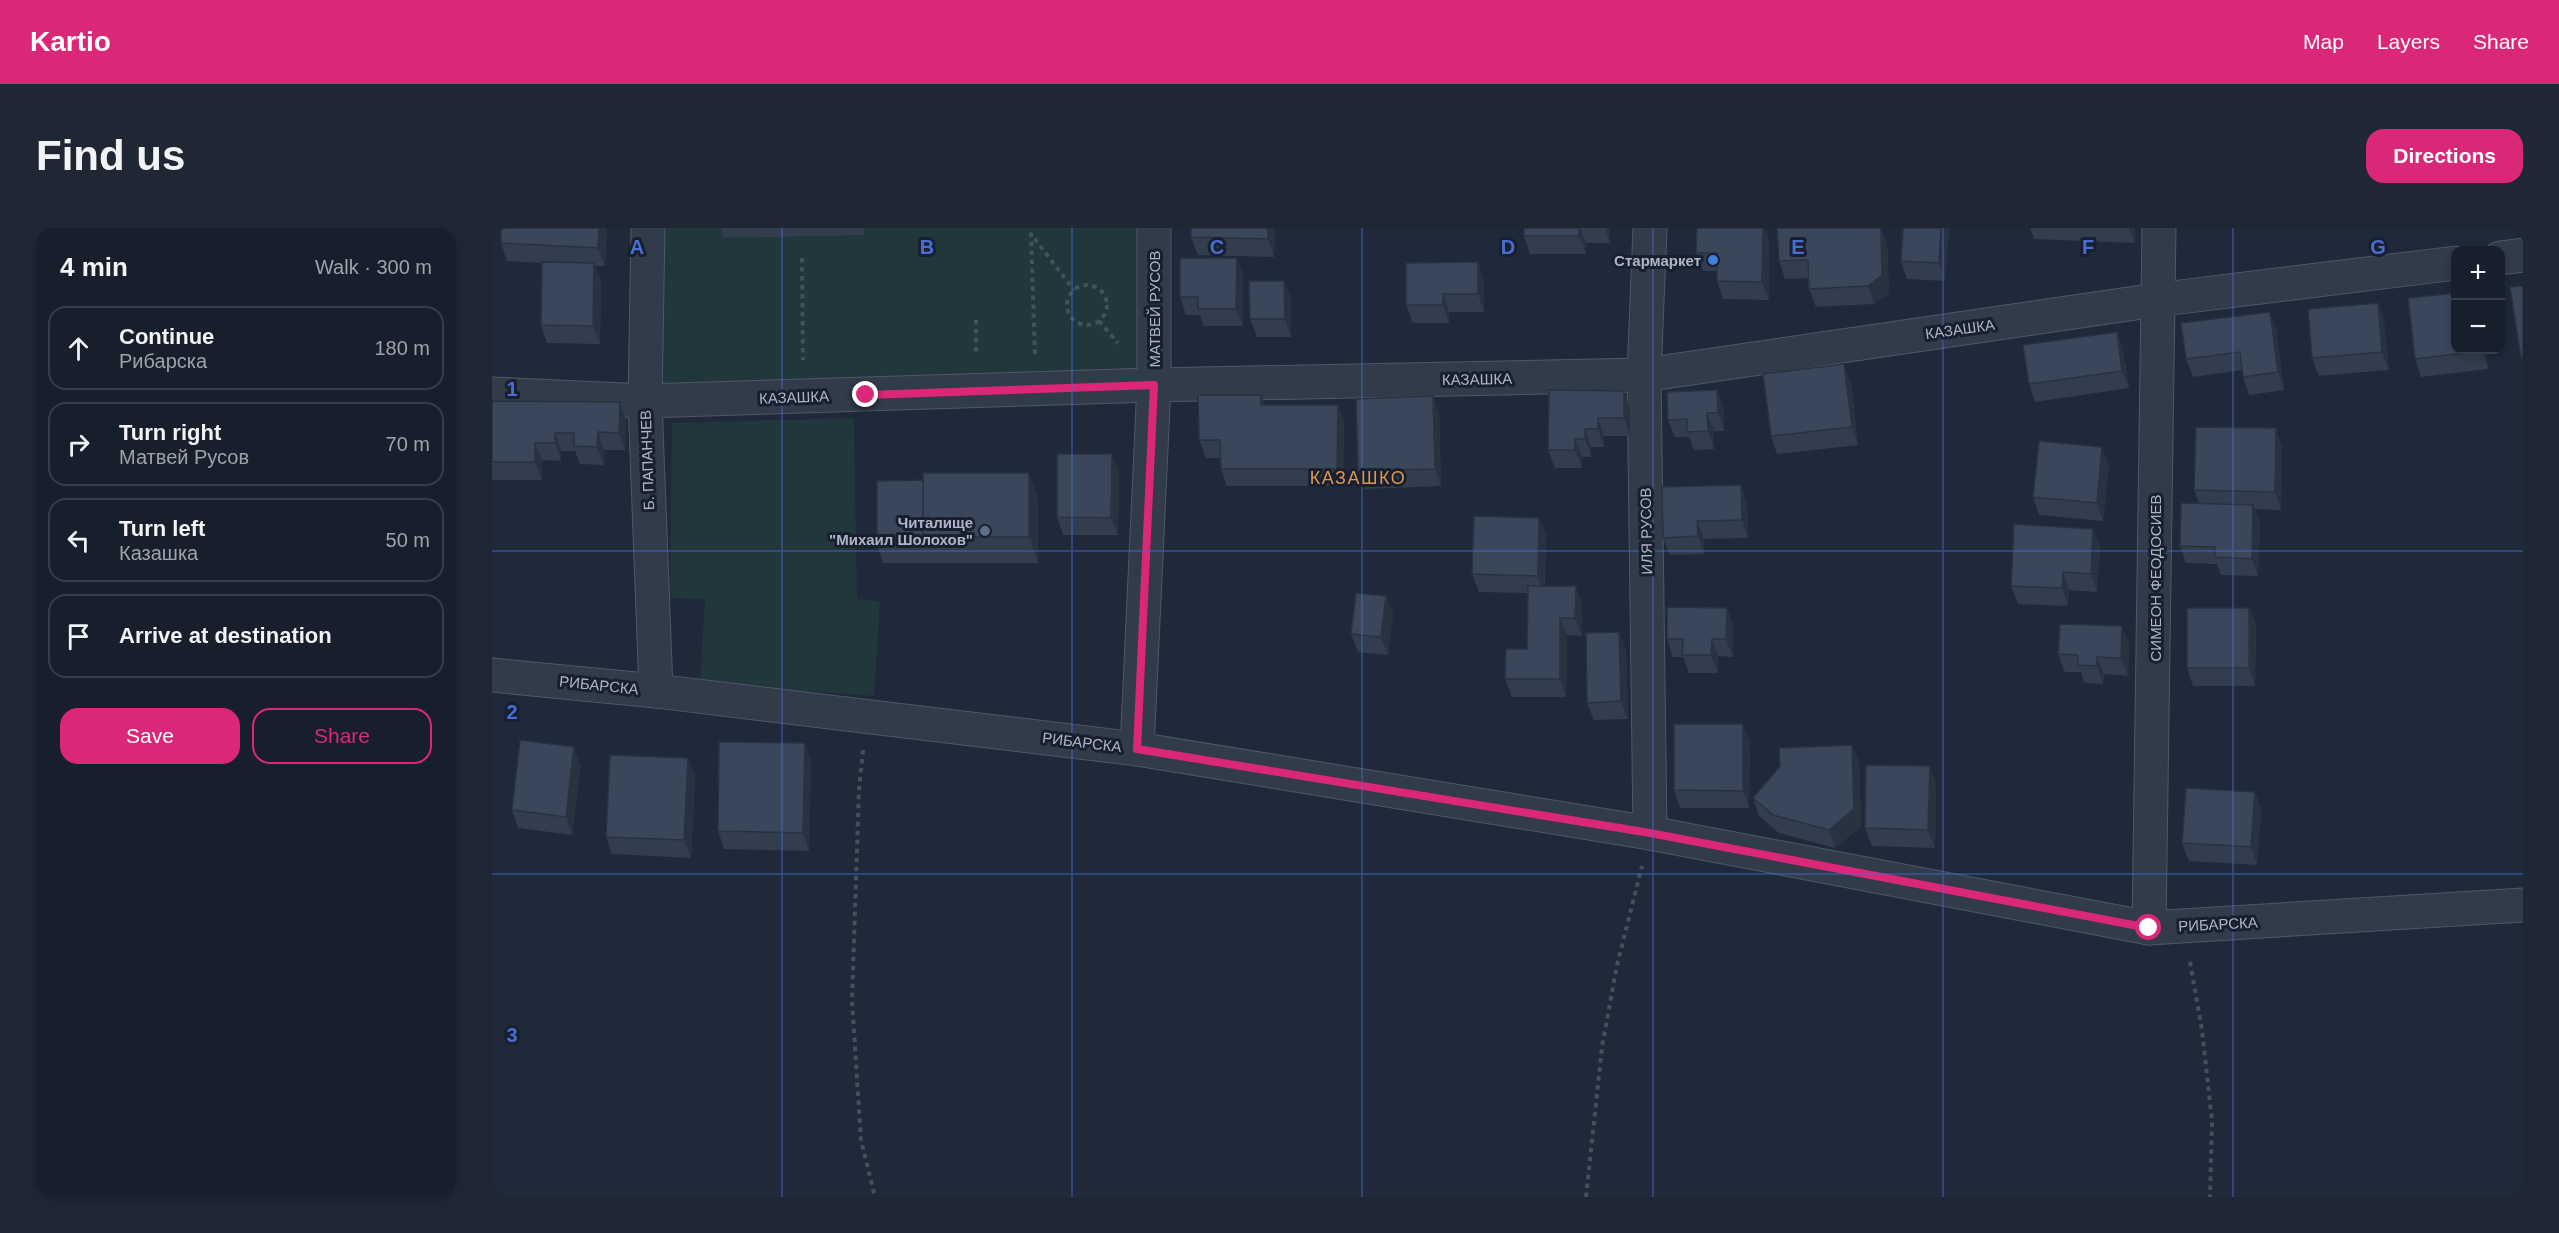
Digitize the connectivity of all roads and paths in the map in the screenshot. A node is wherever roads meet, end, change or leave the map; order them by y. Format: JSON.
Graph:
{"nodes":[{"id":1,"x":648,"y":228,"type":"edge"},
{"id":2,"x":1154,"y":228,"type":"edge"},
{"id":3,"x":1650,"y":228,"type":"edge"},
{"id":4,"x":2159,"y":228,"type":"edge"},
{"id":5,"x":2523,"y":255,"type":"edge"},
{"id":6,"x":2505,"y":257,"type":"edge"},
{"id":7,"x":802,"y":258,"type":"dead end"},
{"id":8,"x":2451,"y":264,"type":"edge"},
{"id":9,"x":1074,"y":290,"type":"junction"},
{"id":10,"x":2156,"y":300,"type":"junction"},
{"id":11,"x":976,"y":320,"type":"dead end"},
{"id":12,"x":1035,"y":364,"type":"dead end"},
{"id":13,"x":803,"y":367,"type":"dead end"},
{"id":14,"x":976,"y":367,"type":"dead end"},
{"id":15,"x":1644,"y":375,"type":"junction"},
{"id":16,"x":1154,"y":385,"type":"junction"},
{"id":17,"x":492,"y":394,"type":"edge"},
{"id":18,"x":645,"y":401,"type":"junction"},
{"id":19,"x":492,"y":675,"type":"edge"},
{"id":20,"x":656,"y":691,"type":"junction"},
{"id":21,"x":867,"y":717,"type":"junction"},
{"id":22,"x":1137,"y":749,"type":"junction"},
{"id":23,"x":1650,"y":833,"type":"junction"},
{"id":24,"x":2523,"y":905,"type":"edge"},
{"id":25,"x":2183,"y":926,"type":"junction"},
{"id":26,"x":2149,"y":928,"type":"junction"},
{"id":27,"x":875,"y":1197,"type":"edge"},
{"id":28,"x":1586,"y":1197,"type":"edge"},
{"id":29,"x":2210,"y":1197,"type":"edge"}],
"edges":[{"from":1,"to":18,"type":"street","name":"Б. ПАПАНЧЕВ"},
{"from":2,"to":16,"type":"street","name":"МАТВЕЙ РУСОВ"},
{"from":3,"to":15,"type":"street","name":"ИЛЯ РУСОВ"},
{"from":4,"to":10,"type":"street","name":"СИМЕОН ФЕОДОСИЕВ"},
{"from":5,"to":6,"type":"street"},
{"from":7,"to":13,"type":"path"},
{"from":8,"to":10,"type":"street","name":"КАЗАШКА"},
{"from":9,"to":9,"type":"path"},
{"from":9,"to":12,"type":"path"},
{"from":10,"to":15,"type":"street","name":"КАЗАШКА"},
{"from":10,"to":26,"type":"street","name":"СИМЕОН ФЕОДОСИЕВ"},
{"from":11,"to":14,"type":"path"},
{"from":15,"to":16,"type":"street","name":"КАЗАШКА"},
{"from":15,"to":23,"type":"street","name":"ИЛЯ РУСОВ"},
{"from":16,"to":18,"type":"street","name":"КАЗАШКА"},
{"from":16,"to":22,"type":"street","name":"МАТВЕЙ РУСОВ"},
{"from":17,"to":18,"type":"street","name":"КАЗАШКА"},
{"from":18,"to":20,"type":"street","name":"Б. ПАПАНЧЕВ"},
{"from":19,"to":20,"type":"street","name":"РИБАРСКА"},
{"from":20,"to":21,"type":"street","name":"РИБАРСКА"},
{"from":21,"to":22,"type":"street","name":"РИБАРСКА"},
{"from":21,"to":27,"type":"path"},
{"from":22,"to":23,"type":"street","name":"РИБАРСКА"},
{"from":23,"to":26,"type":"street","name":"РИБАРСКА"},
{"from":23,"to":28,"type":"path"},
{"from":24,"to":25,"type":"street","name":"РИБАРСКА"},
{"from":25,"to":26,"type":"street","name":"РИБАРСКА"},
{"from":25,"to":29,"type":"path"}]}
